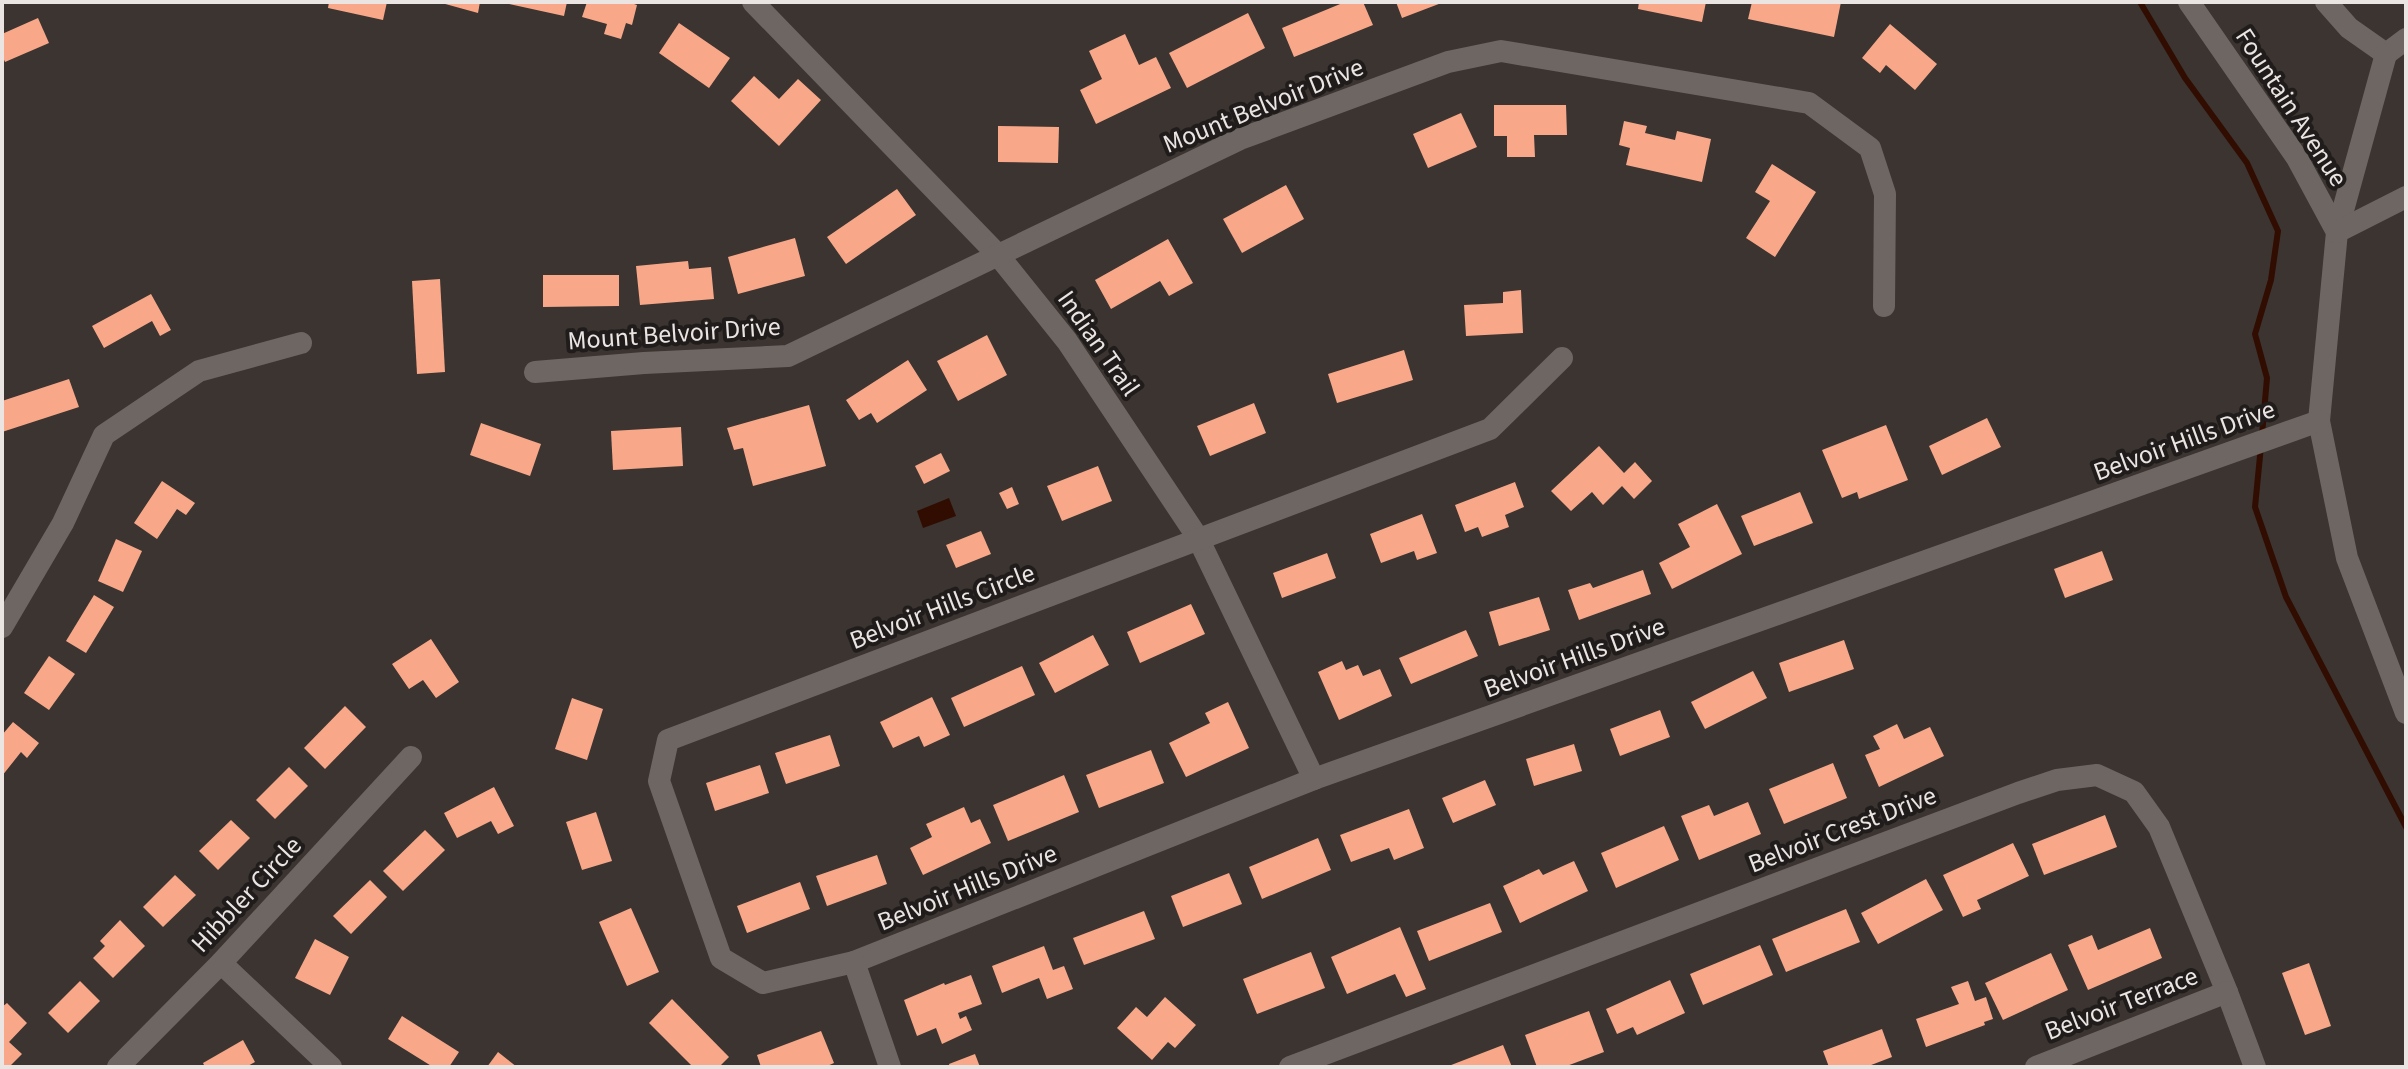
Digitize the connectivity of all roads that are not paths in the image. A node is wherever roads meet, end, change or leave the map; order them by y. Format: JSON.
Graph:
{"nodes":[{"id":1,"x":753,"y":2,"type":"edge"},
{"id":2,"x":2189,"y":2,"type":"edge"},
{"id":3,"x":2326,"y":2,"type":"edge"},
{"id":4,"x":2406,"y":39,"type":"edge"},
{"id":5,"x":2386,"y":54,"type":"junction"},
{"id":6,"x":2406,"y":197,"type":"edge"},
{"id":7,"x":2337,"y":232,"type":"junction"},
{"id":8,"x":998,"y":255,"type":"junction"},
{"id":9,"x":1884,"y":306,"type":"dead end"},
{"id":10,"x":301,"y":343,"type":"dead end"},
{"id":11,"x":1562,"y":358,"type":"dead end"},
{"id":12,"x":535,"y":372,"type":"dead end"},
{"id":13,"x":2319,"y":421,"type":"junction"},
{"id":14,"x":1198,"y":538,"type":"junction"},
{"id":15,"x":2,"y":627,"type":"edge"},
{"id":16,"x":2406,"y":713,"type":"edge"},
{"id":17,"x":411,"y":757,"type":"dead end"},
{"id":18,"x":1314,"y":779,"type":"junction"},
{"id":19,"x":854,"y":962,"type":"junction"},
{"id":20,"x":221,"y":963,"type":"junction"},
{"id":21,"x":2227,"y":992,"type":"junction"},
{"id":22,"x":118,"y":1067,"type":"edge"},
{"id":23,"x":331,"y":1067,"type":"edge"},
{"id":24,"x":890,"y":1067,"type":"edge"},
{"id":25,"x":1290,"y":1067,"type":"edge"},
{"id":26,"x":2036,"y":1067,"type":"edge"},
{"id":27,"x":2255,"y":1067,"type":"edge"}],
"edges":[{"from":1,"to":8,"type":"street","name":"Indian Trail"},
{"from":2,"to":7,"type":"street","name":"Fountain Avenue"},
{"from":3,"to":5,"type":"street"},
{"from":4,"to":5,"type":"street"},
{"from":5,"to":7,"type":"street"},
{"from":6,"to":7,"type":"street"},
{"from":7,"to":13,"type":"street"},
{"from":8,"to":9,"type":"street","name":"Mount Belvoir Drive"},
{"from":8,"to":12,"type":"street","name":"Mount Belvoir Drive"},
{"from":8,"to":14,"type":"street","name":"Indian Trail"},
{"from":10,"to":15,"type":"street"},
{"from":11,"to":14,"type":"street","name":"Belvoir Hills Circle"},
{"from":13,"to":16,"type":"street"},
{"from":13,"to":18,"type":"street","name":"Belvoir Hills Drive"},
{"from":14,"to":18,"type":"street","name":"Indian Trail"},
{"from":14,"to":19,"type":"street","name":"Belvoir Hills Circle"},
{"from":17,"to":20,"type":"street","name":"Hibbler Circle"},
{"from":18,"to":19,"type":"street","name":"Belvoir Hills Drive"},
{"from":19,"to":24,"type":"street"},
{"from":20,"to":22,"type":"street","name":"Hibbler Circle"},
{"from":20,"to":23,"type":"street"},
{"from":21,"to":25,"type":"street","name":"Belvoir Crest Drive"},
{"from":21,"to":26,"type":"street","name":"Belvoir Terrace"},
{"from":21,"to":27,"type":"street","name":"Belvoir Crest Drive"}]}
